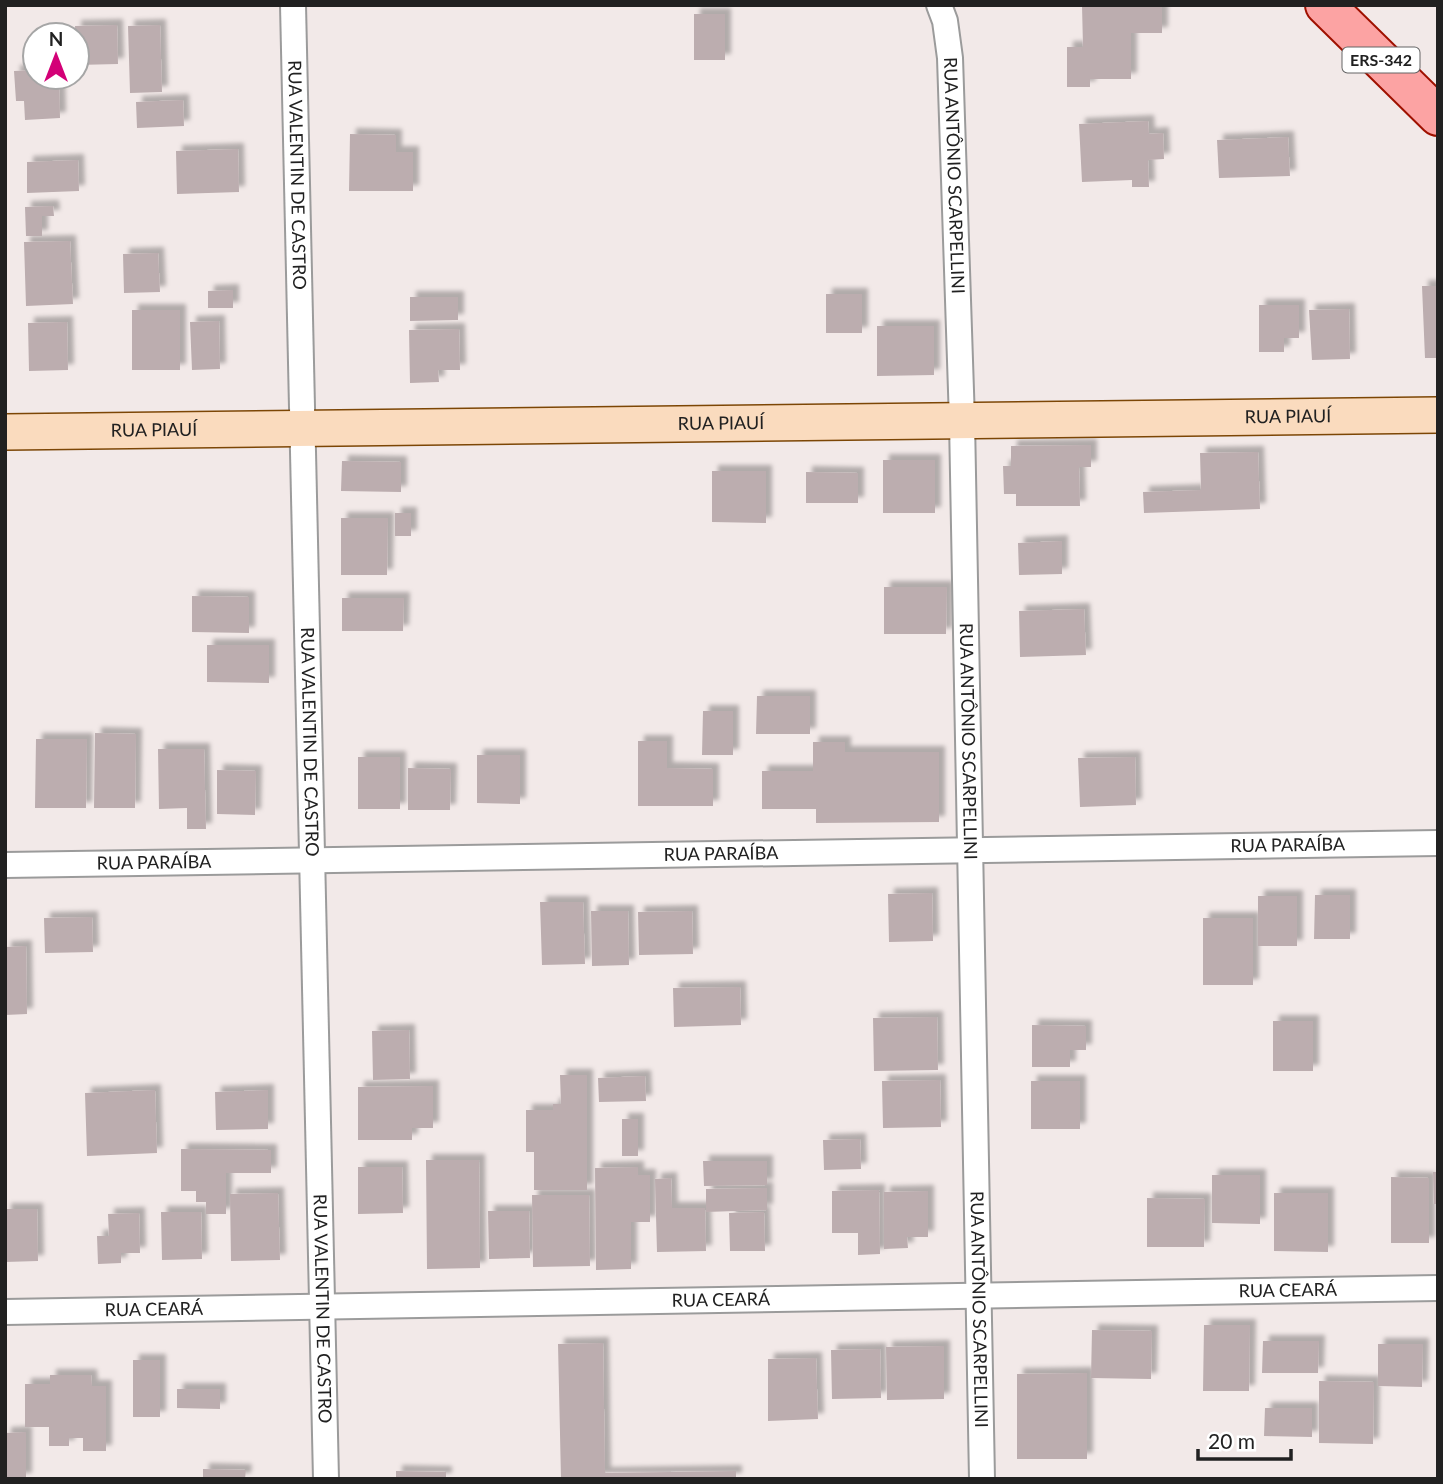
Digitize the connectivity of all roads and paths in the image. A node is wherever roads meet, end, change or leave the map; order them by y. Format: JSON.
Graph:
{"nodes":[{"id":1,"x":293,"y":5,"type":"edge"},
{"id":2,"x":939,"y":5,"type":"edge"},
{"id":3,"x":1325,"y":5,"type":"edge"},
{"id":4,"x":1438,"y":116,"type":"edge"},
{"id":5,"x":1438,"y":415,"type":"edge"},
{"id":6,"x":962,"y":421,"type":"junction"},
{"id":7,"x":302,"y":428,"type":"junction"},
{"id":8,"x":5,"y":432,"type":"edge"},
{"id":9,"x":1438,"y":843,"type":"edge"},
{"id":10,"x":970,"y":850,"type":"junction"},
{"id":11,"x":312,"y":860,"type":"junction"},
{"id":12,"x":5,"y":865,"type":"edge"},
{"id":13,"x":1438,"y":1288,"type":"edge"},
{"id":14,"x":979,"y":1296,"type":"junction"},
{"id":15,"x":322,"y":1307,"type":"junction"},
{"id":16,"x":5,"y":1312,"type":"edge"},
{"id":17,"x":326,"y":1479,"type":"edge"},
{"id":18,"x":982,"y":1479,"type":"edge"}],
"edges":[{"from":1,"to":7,"type":"street","name":"RUA VALENTIN DE CASTRO"},
{"from":2,"to":6,"type":"street","name":"RUA ANTÔNIO SCARPELLINI"},
{"from":3,"to":4,"type":"main road","number":"ERS-342"},
{"from":5,"to":6,"type":"street","name":"RUA PIAUÍ"},
{"from":6,"to":7,"type":"street","name":"RUA PIAUÍ"},
{"from":6,"to":10,"type":"street","name":"RUA ANTÔNIO SCARPELLINI"},
{"from":7,"to":8,"type":"street","name":"RUA PIAUÍ"},
{"from":7,"to":11,"type":"street","name":"RUA VALENTIN DE CASTRO"},
{"from":9,"to":10,"type":"street","name":"RUA PARAÍBA"},
{"from":10,"to":11,"type":"street","name":"RUA PARAÍBA"},
{"from":10,"to":14,"type":"street","name":"RUA ANTÔNIO SCARPELLINI"},
{"from":11,"to":12,"type":"street","name":"RUA PARAÍBA"},
{"from":11,"to":15,"type":"street","name":"RUA VALENTIN DE CASTRO"},
{"from":13,"to":14,"type":"street","name":"RUA CEARÁ"},
{"from":14,"to":15,"type":"street","name":"RUA CEARÁ"},
{"from":14,"to":18,"type":"street","name":"RUA ANTÔNIO SCARPELLINI"},
{"from":15,"to":16,"type":"street","name":"RUA CEARÁ"},
{"from":15,"to":17,"type":"street","name":"RUA VALENTIN DE CASTRO"}]}
